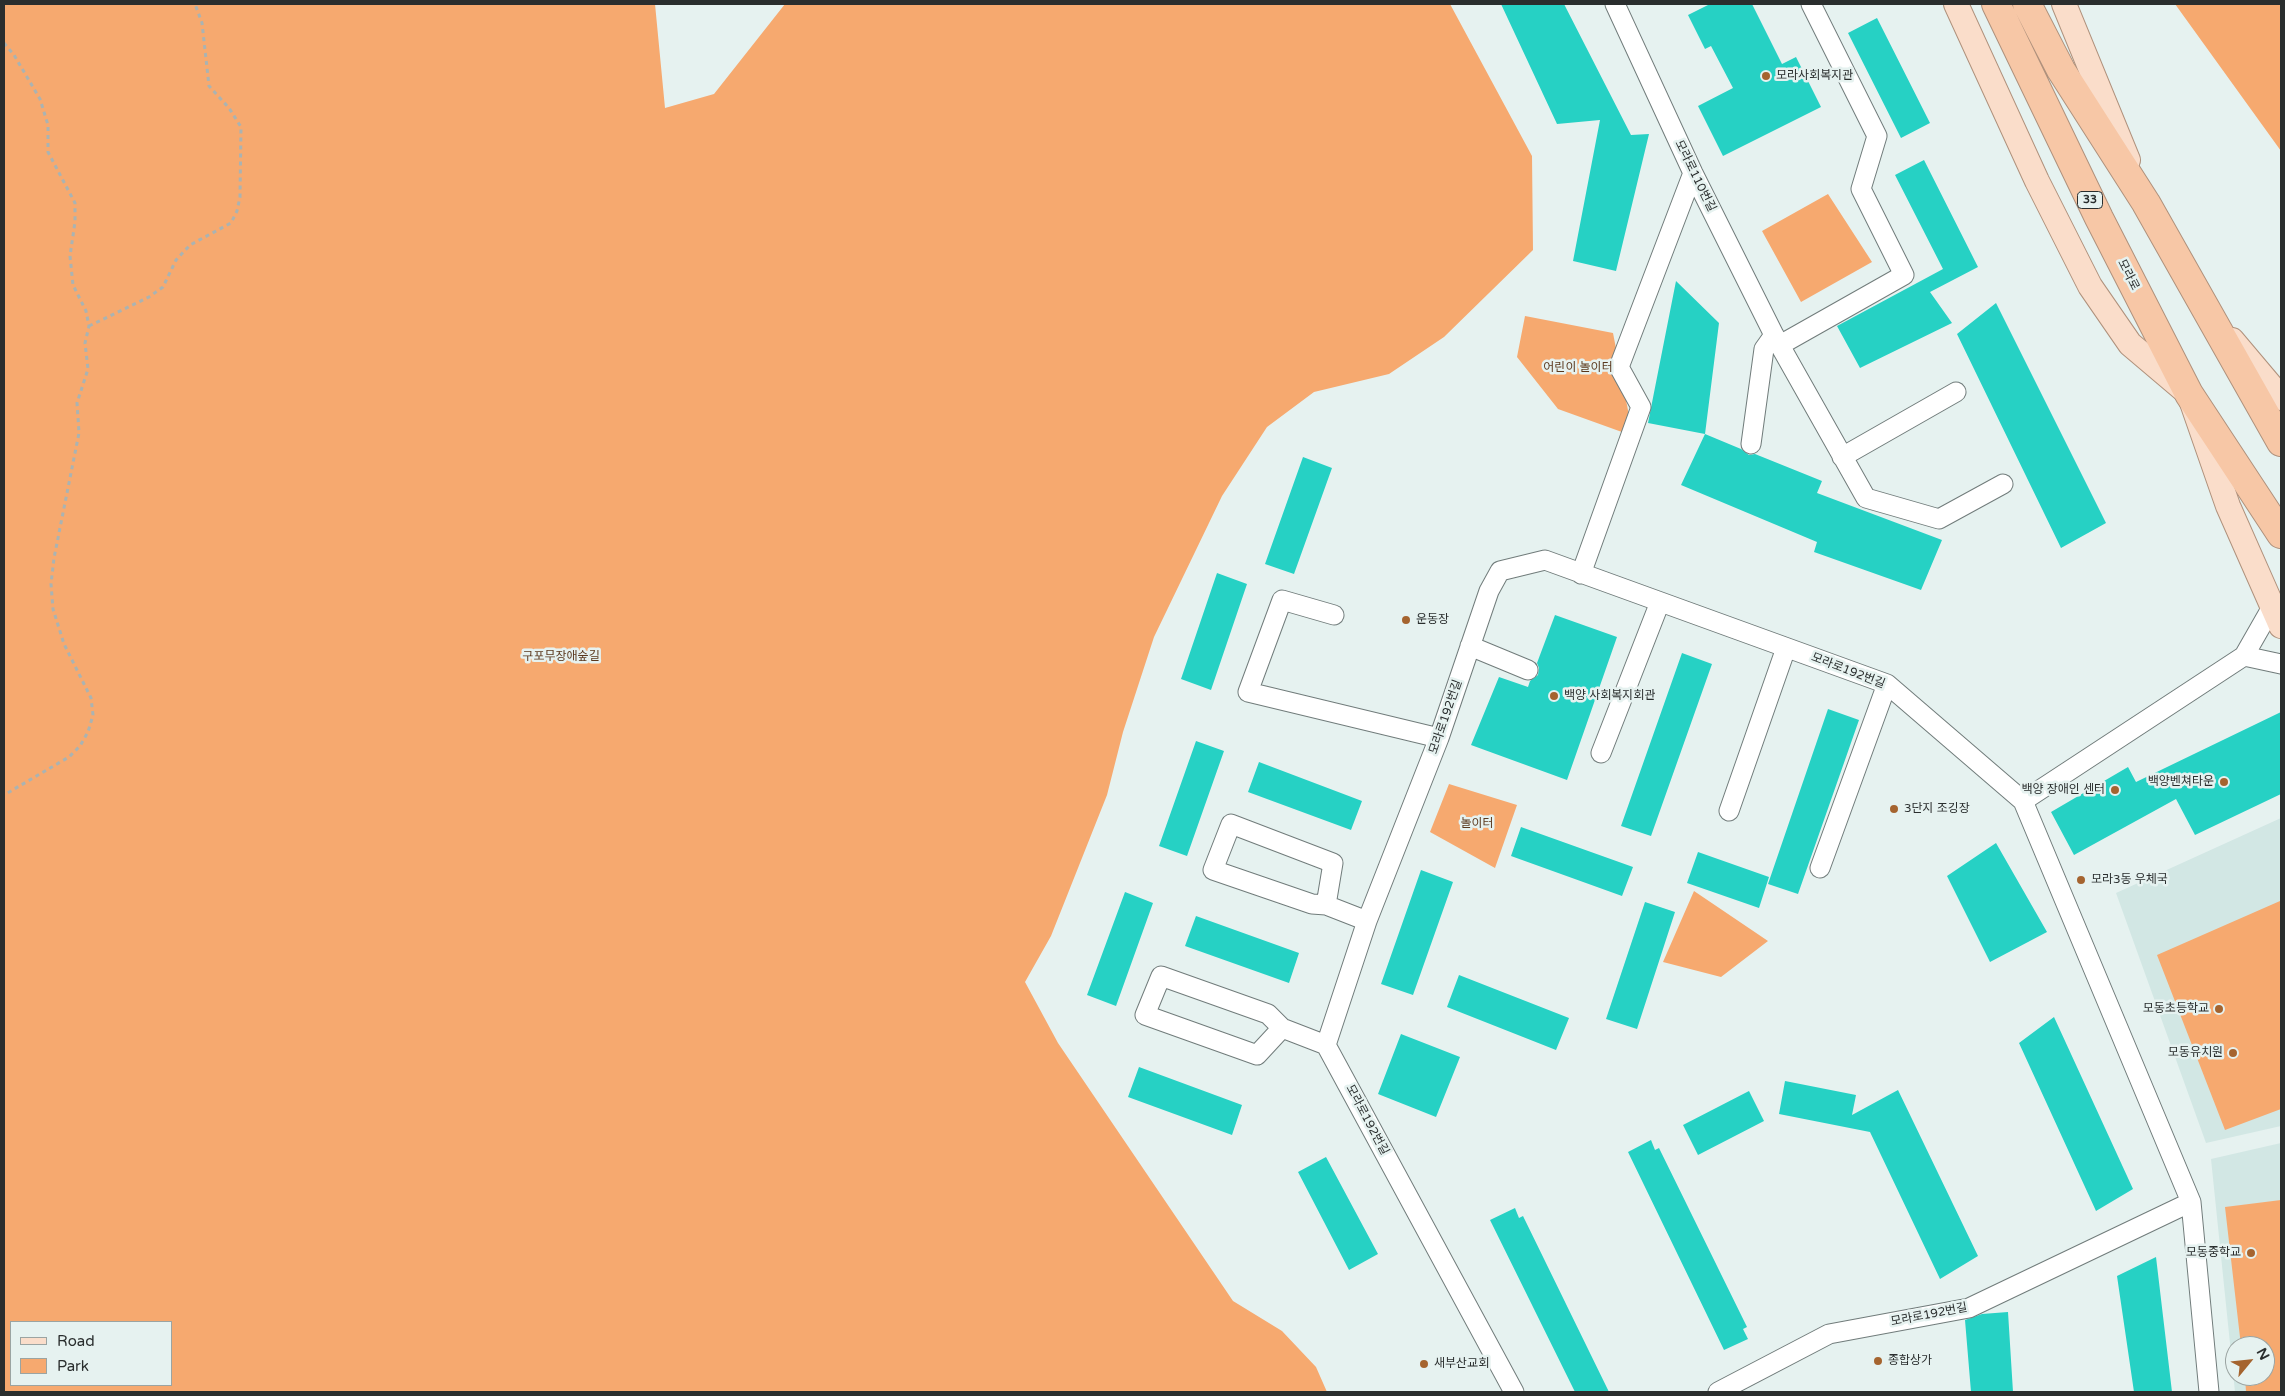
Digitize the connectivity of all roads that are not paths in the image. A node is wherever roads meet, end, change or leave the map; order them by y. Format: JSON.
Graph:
{"nodes":[{"id":1,"x":1811,"y":4,"type":"edge"},
{"id":2,"x":1956,"y":4,"type":"edge"},
{"id":3,"x":1996,"y":4,"type":"edge"},
{"id":4,"x":2027,"y":4,"type":"edge"},
{"id":5,"x":2064,"y":4,"type":"edge"},
{"id":6,"x":1620,"y":5,"type":"edge"},
{"id":7,"x":1693,"y":173,"type":"junction"},
{"id":8,"x":2146,"y":203,"type":"junction"},
{"id":9,"x":2203,"y":305,"type":"junction"},
{"id":10,"x":1777,"y":340,"type":"junction"},
{"id":11,"x":1956,"y":392,"type":"dead end"},
{"id":12,"x":2189,"y":394,"type":"junction"},
{"id":13,"x":2281,"y":398,"type":"edge"},
{"id":14,"x":2281,"y":442,"type":"edge"},
{"id":15,"x":1751,"y":444,"type":"dead end"},
{"id":16,"x":1842,"y":457,"type":"junction"},
{"id":17,"x":2003,"y":484,"type":"dead end"},
{"id":18,"x":2281,"y":534,"type":"edge"},
{"id":19,"x":1581,"y":574,"type":"junction"},
{"id":20,"x":1660,"y":602,"type":"junction"},
{"id":21,"x":1334,"y":615,"type":"dead end"},
{"id":22,"x":2276,"y":617,"type":"edge"},
{"id":23,"x":1470,"y":646,"type":"junction"},
{"id":24,"x":1786,"y":648,"type":"junction"},
{"id":25,"x":2244,"y":656,"type":"junction"},
{"id":26,"x":2281,"y":664,"type":"edge"},
{"id":27,"x":1528,"y":670,"type":"dead end"},
{"id":28,"x":1887,"y":684,"type":"junction"},
{"id":29,"x":1439,"y":738,"type":"junction"},
{"id":30,"x":1601,"y":753,"type":"dead end"},
{"id":31,"x":2023,"y":801,"type":"junction"},
{"id":32,"x":1729,"y":811,"type":"dead end"},
{"id":33,"x":1820,"y":868,"type":"dead end"},
{"id":34,"x":1326,"y":905,"type":"junction"},
{"id":35,"x":1367,"y":921,"type":"junction"},
{"id":36,"x":1282,"y":1028,"type":"junction"},
{"id":37,"x":1326,"y":1045,"type":"junction"},
{"id":38,"x":2191,"y":1202,"type":"junction"},
{"id":39,"x":1514,"y":1392,"type":"edge"},
{"id":40,"x":1718,"y":1392,"type":"edge"},
{"id":41,"x":2209,"y":1392,"type":"edge"}],
"edges":[{"from":1,"to":10,"type":"street"},
{"from":2,"to":12,"type":"main road"},
{"from":3,"to":12,"type":"highway","name":"모라로","number":"33"},
{"from":4,"to":8,"type":"highway"},
{"from":5,"to":8,"type":"main road"},
{"from":6,"to":7,"type":"street","name":"모라로110번길"},
{"from":7,"to":10,"type":"street","name":"모라로110번길"},
{"from":7,"to":19,"type":"street"},
{"from":8,"to":9,"type":"highway"},
{"from":9,"to":13,"type":"main road"},
{"from":9,"to":14,"type":"highway"},
{"from":10,"to":15,"type":"street"},
{"from":10,"to":16,"type":"street","name":"모라로110번길"},
{"from":11,"to":16,"type":"street"},
{"from":12,"to":18,"type":"highway","name":"모라로","number":"33"},
{"from":12,"to":22,"type":"main road"},
{"from":16,"to":17,"type":"street","name":"모라로110번길"},
{"from":19,"to":20,"type":"street","name":"모라로192번길"},
{"from":19,"to":23,"type":"street","name":"모라로192번길"},
{"from":20,"to":24,"type":"street","name":"모라로192번길"},
{"from":20,"to":30,"type":"street"},
{"from":21,"to":29,"type":"street"},
{"from":22,"to":25,"type":"street"},
{"from":23,"to":27,"type":"street"},
{"from":23,"to":29,"type":"street","name":"모라로192번길"},
{"from":24,"to":28,"type":"street","name":"모라로192번길"},
{"from":24,"to":32,"type":"street"},
{"from":25,"to":26,"type":"street"},
{"from":25,"to":31,"type":"street"},
{"from":28,"to":31,"type":"street","name":"모라로192번길"},
{"from":28,"to":33,"type":"street"},
{"from":29,"to":35,"type":"street","name":"모라로192번길"},
{"from":31,"to":38,"type":"street","name":"모라로192번길"},
{"from":34,"to":34,"type":"street"},
{"from":34,"to":35,"type":"street"},
{"from":35,"to":37,"type":"street","name":"모라로192번길"},
{"from":36,"to":36,"type":"street"},
{"from":36,"to":37,"type":"street"},
{"from":37,"to":39,"type":"street","name":"모라로192번길"},
{"from":38,"to":40,"type":"street","name":"모라로192번길"},
{"from":38,"to":41,"type":"street","name":"모라로192번길"}]}
